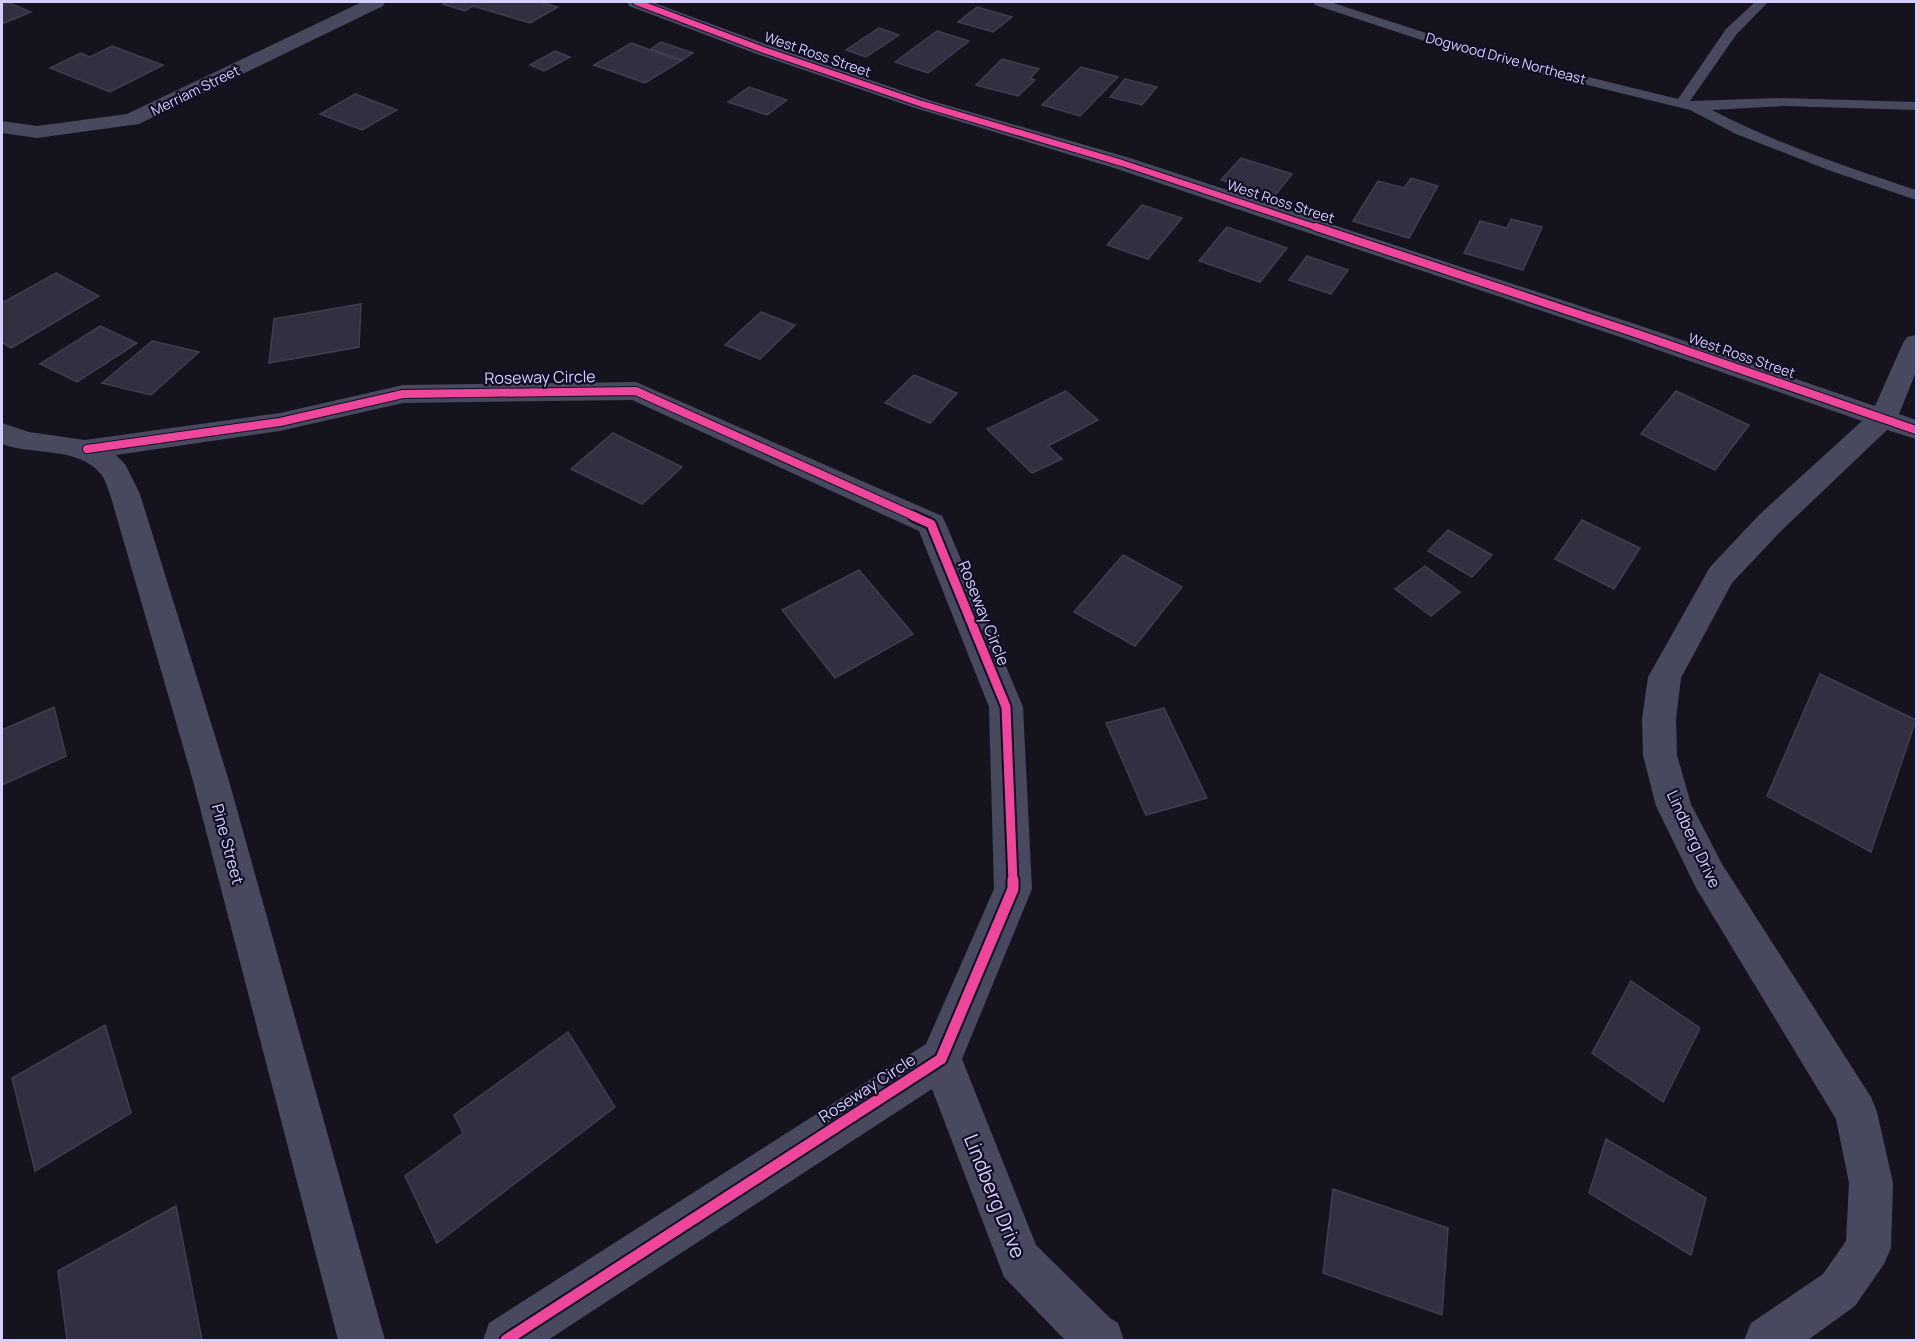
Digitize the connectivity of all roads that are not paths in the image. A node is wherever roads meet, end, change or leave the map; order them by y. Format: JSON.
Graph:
{"nodes":[{"id":1,"x":376,"y":2,"type":"edge"},
{"id":2,"x":636,"y":2,"type":"edge"},
{"id":3,"x":1319,"y":2,"type":"edge"},
{"id":4,"x":1762,"y":2,"type":"edge"},
{"id":5,"x":1688,"y":105,"type":"junction"},
{"id":6,"x":1917,"y":106,"type":"edge"},
{"id":7,"x":2,"y":127,"type":"edge"},
{"id":8,"x":1917,"y":195,"type":"edge"},
{"id":9,"x":1917,"y":343,"type":"edge"},
{"id":10,"x":1882,"y":418,"type":"junction"},
{"id":11,"x":1917,"y":430,"type":"edge"},
{"id":12,"x":2,"y":433,"type":"edge"},
{"id":13,"x":87,"y":448,"type":"junction"},
{"id":14,"x":941,"y":1059,"type":"junction"},
{"id":15,"x":361,"y":1341,"type":"edge"},
{"id":16,"x":506,"y":1341,"type":"edge"},
{"id":17,"x":1101,"y":1341,"type":"edge"},
{"id":18,"x":1768,"y":1341,"type":"edge"}],
"edges":[{"from":1,"to":7,"type":"street","name":"Merriam Street"},
{"from":2,"to":10,"type":"street","name":"West Ross Street"},
{"from":3,"to":5,"type":"lane","name":"Dogwood Drive Northeast"},
{"from":4,"to":5,"type":"lane"},
{"from":5,"to":6,"type":"lane","name":"Dogwood Drive Northeast"},
{"from":5,"to":8,"type":"lane","name":"Dogwood Drive Northeast"},
{"from":9,"to":10,"type":"street","name":"Lindberg Drive"},
{"from":10,"to":11,"type":"street","name":"West Ross Street"},
{"from":10,"to":18,"type":"street","name":"Lindberg Drive"},
{"from":12,"to":13,"type":"street","name":"Pine Street"},
{"from":13,"to":14,"type":"street","name":"Roseway Circle"},
{"from":13,"to":15,"type":"street","name":"Pine Street"},
{"from":14,"to":16,"type":"street","name":"Roseway Circle"},
{"from":14,"to":17,"type":"street","name":"Lindberg Drive"}]}
